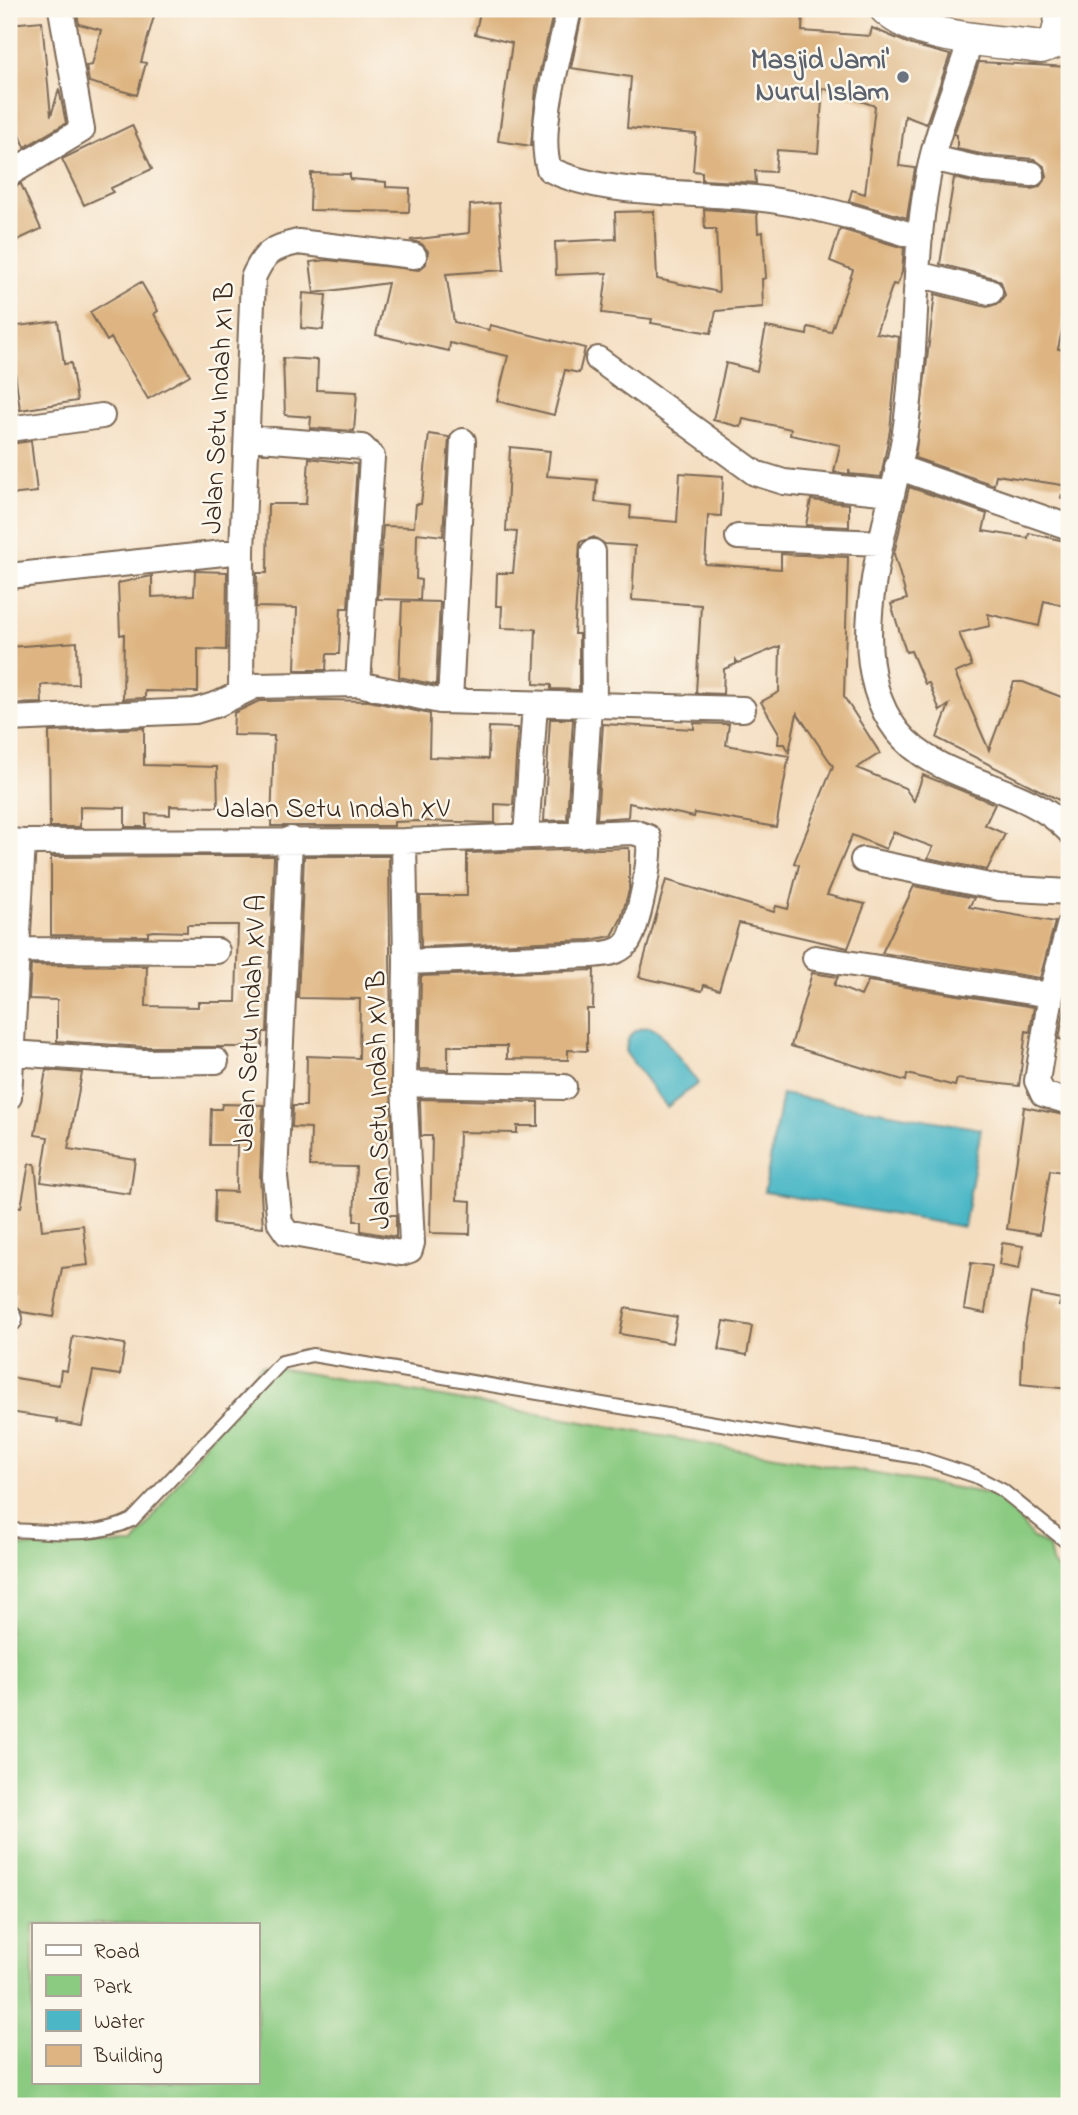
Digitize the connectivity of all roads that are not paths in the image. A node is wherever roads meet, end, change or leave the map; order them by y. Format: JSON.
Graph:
{"nodes":[{"id":1,"x":61,"y":9,"type":"edge"},
{"id":2,"x":569,"y":9,"type":"edge"},
{"id":3,"x":886,"y":9,"type":"edge"},
{"id":4,"x":1063,"y":9,"type":"edge"},
{"id":5,"x":972,"y":37,"type":"junction"},
{"id":6,"x":1061,"y":47,"type":"edge"},
{"id":7,"x":932,"y":158,"type":"junction"},
{"id":8,"x":9,"y":174,"type":"edge"},
{"id":9,"x":1032,"y":174,"type":"dead end"},
{"id":10,"x":920,"y":238,"type":"junction"},
{"id":11,"x":414,"y":256,"type":"dead end"},
{"id":12,"x":917,"y":274,"type":"junction"},
{"id":13,"x":989,"y":292,"type":"dead end"},
{"id":14,"x":598,"y":359,"type":"dead end"},
{"id":15,"x":102,"y":416,"type":"dead end"},
{"id":16,"x":9,"y":429,"type":"edge"},
{"id":17,"x":247,"y":438,"type":"junction"},
{"id":18,"x":463,"y":441,"type":"dead end"},
{"id":19,"x":897,"y":467,"type":"junction"},
{"id":20,"x":891,"y":493,"type":"junction"},
{"id":21,"x":1069,"y":527,"type":"edge"},
{"id":22,"x":738,"y":537,"type":"dead end"},
{"id":23,"x":880,"y":543,"type":"junction"},
{"id":24,"x":242,"y":551,"type":"junction"},
{"id":25,"x":593,"y":552,"type":"dead end"},
{"id":26,"x":9,"y":576,"type":"edge"},
{"id":27,"x":358,"y":684,"type":"junction"},
{"id":28,"x":241,"y":690,"type":"junction"},
{"id":29,"x":450,"y":701,"type":"junction"},
{"id":30,"x":535,"y":704,"type":"junction"},
{"id":31,"x":592,"y":706,"type":"junction"},
{"id":32,"x":743,"y":709,"type":"dead end"},
{"id":33,"x":9,"y":719,"type":"edge"},
{"id":34,"x":1069,"y":831,"type":"edge"},
{"id":35,"x":581,"y":835,"type":"junction"},
{"id":36,"x":526,"y":836,"type":"junction"},
{"id":37,"x":290,"y":839,"type":"junction"},
{"id":38,"x":404,"y":841,"type":"junction"},
{"id":39,"x":16,"y":842,"type":"edge"},
{"id":40,"x":863,"y":860,"type":"dead end"},
{"id":41,"x":1069,"y":892,"type":"edge"},
{"id":42,"x":1069,"y":926,"type":"edge"},
{"id":43,"x":19,"y":950,"type":"junction"},
{"id":44,"x":217,"y":951,"type":"dead end"},
{"id":45,"x":815,"y":958,"type":"dead end"},
{"id":46,"x":407,"y":962,"type":"junction"},
{"id":47,"x":1051,"y":995,"type":"junction"},
{"id":48,"x":12,"y":1053,"type":"junction"},
{"id":49,"x":216,"y":1061,"type":"dead end"},
{"id":50,"x":404,"y":1084,"type":"junction"},
{"id":51,"x":565,"y":1087,"type":"dead end"},
{"id":52,"x":9,"y":1097,"type":"edge"},
{"id":53,"x":1069,"y":1102,"type":"edge"},
{"id":54,"x":278,"y":1210,"type":"joint"},
{"id":55,"x":9,"y":1530,"type":"edge"},
{"id":56,"x":1069,"y":1544,"type":"edge"}],
"edges":[{"from":1,"to":8,"type":"street"},
{"from":2,"to":10,"type":"street"},
{"from":3,"to":5,"type":"street"},
{"from":4,"to":6,"type":"street"},
{"from":5,"to":6,"type":"street"},
{"from":5,"to":7,"type":"street"},
{"from":7,"to":9,"type":"street"},
{"from":7,"to":10,"type":"street"},
{"from":10,"to":12,"type":"street"},
{"from":11,"to":17,"type":"street","name":"Jalan Setu Indah XI B"},
{"from":12,"to":13,"type":"street"},
{"from":12,"to":19,"type":"street"},
{"from":14,"to":20,"type":"street"},
{"from":15,"to":16,"type":"street"},
{"from":17,"to":24,"type":"street","name":"Jalan Setu Indah XI B"},
{"from":17,"to":27,"type":"street"},
{"from":18,"to":29,"type":"street"},
{"from":19,"to":20,"type":"street"},
{"from":19,"to":21,"type":"street"},
{"from":20,"to":23,"type":"street"},
{"from":22,"to":23,"type":"street"},
{"from":23,"to":34,"type":"street"},
{"from":24,"to":26,"type":"street"},
{"from":24,"to":28,"type":"street","name":"Jalan Setu Indah XI B"},
{"from":25,"to":31,"type":"street"},
{"from":27,"to":28,"type":"street"},
{"from":27,"to":29,"type":"street"},
{"from":28,"to":33,"type":"street"},
{"from":29,"to":30,"type":"street"},
{"from":30,"to":31,"type":"street"},
{"from":30,"to":36,"type":"street"},
{"from":31,"to":32,"type":"street"},
{"from":31,"to":35,"type":"street"},
{"from":35,"to":36,"type":"street","name":"Jalan Setu Indah XV"},
{"from":35,"to":46,"type":"street","name":"Jalan Setu Indah XV"},
{"from":36,"to":38,"type":"street","name":"Jalan Setu Indah XV"},
{"from":37,"to":38,"type":"street","name":"Jalan Setu Indah XV"},
{"from":37,"to":39,"type":"street","name":"Jalan Setu Indah XV"},
{"from":37,"to":54,"type":"street","name":"Jalan Setu Indah XV A"},
{"from":38,"to":46,"type":"street","name":"Jalan Setu Indah XV B"},
{"from":39,"to":43,"type":"street"},
{"from":40,"to":41,"type":"street"},
{"from":42,"to":47,"type":"street"},
{"from":43,"to":44,"type":"street"},
{"from":43,"to":48,"type":"street"},
{"from":45,"to":47,"type":"street"},
{"from":46,"to":50,"type":"street","name":"Jalan Setu Indah XV B"},
{"from":47,"to":53,"type":"street"},
{"from":48,"to":49,"type":"street"},
{"from":48,"to":52,"type":"street"},
{"from":50,"to":51,"type":"street"},
{"from":50,"to":54,"type":"street","name":"Jalan Setu Indah XV B"},
{"from":55,"to":56,"type":"lane"}]}
